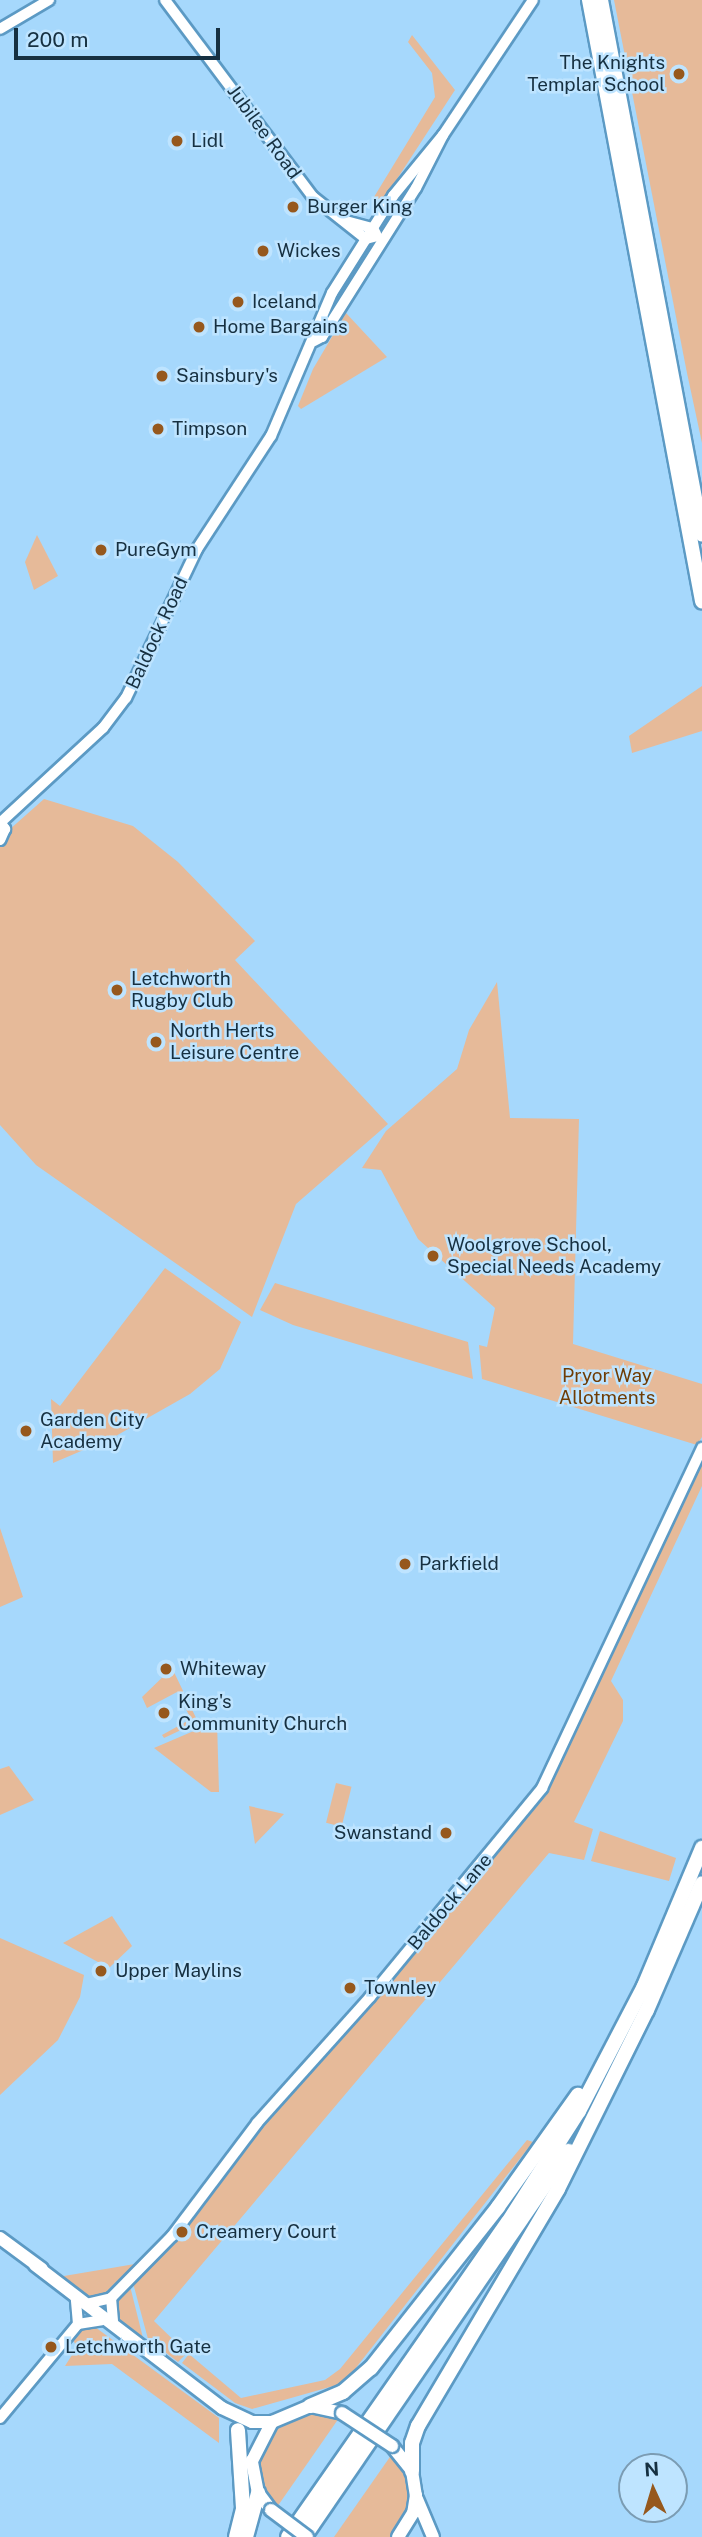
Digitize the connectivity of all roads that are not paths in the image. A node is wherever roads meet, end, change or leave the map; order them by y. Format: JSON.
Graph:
{"nodes":[{"id":1,"x":49,"y":0,"type":"edge"},
{"id":2,"x":165,"y":0,"type":"edge"},
{"id":3,"x":533,"y":0,"type":"edge"},
{"id":4,"x":589,"y":0,"type":"edge"},
{"id":5,"x":601,"y":0,"type":"edge"},
{"id":6,"x":0,"y":29,"type":"edge"},
{"id":7,"x":374,"y":236,"type":"junction"},
{"id":8,"x":314,"y":341,"type":"junction"},
{"id":9,"x":702,"y":535,"type":"edge"},
{"id":10,"x":702,"y":601,"type":"edge"},
{"id":11,"x":1,"y":822,"type":"edge"},
{"id":12,"x":0,"y":840,"type":"edge"},
{"id":13,"x":702,"y":1448,"type":"edge"},
{"id":14,"x":702,"y":1848,"type":"edge"},
{"id":15,"x":702,"y":1883,"type":"edge"},
{"id":16,"x":622,"y":2031,"type":"junction"},
{"id":17,"x":610,"y":2081,"type":"junction"},
{"id":18,"x":0,"y":2238,"type":"edge"},
{"id":19,"x":35,"y":2265,"type":"junction"},
{"id":20,"x":111,"y":2298,"type":"junction"},
{"id":21,"x":76,"y":2300,"type":"junction"},
{"id":22,"x":90,"y":2303,"type":"junction"},
{"id":23,"x":108,"y":2320,"type":"junction"},
{"id":24,"x":78,"y":2324,"type":"junction"},
{"id":25,"x":310,"y":2406,"type":"junction"},
{"id":26,"x":222,"y":2408,"type":"junction"},
{"id":27,"x":0,"y":2418,"type":"edge"},
{"id":28,"x":272,"y":2422,"type":"junction"},
{"id":29,"x":239,"y":2430,"type":"junction"},
{"id":30,"x":252,"y":2461,"type":"junction"},
{"id":31,"x":412,"y":2471,"type":"junction"},
{"id":32,"x":258,"y":2493,"type":"junction"},
{"id":33,"x":416,"y":2495,"type":"junction"},
{"id":34,"x":236,"y":2537,"type":"edge"},
{"id":35,"x":246,"y":2537,"type":"edge"},
{"id":36,"x":288,"y":2537,"type":"edge"},
{"id":37,"x":305,"y":2537,"type":"edge"},
{"id":38,"x":398,"y":2537,"type":"edge"},
{"id":39,"x":433,"y":2537,"type":"edge"}],
"edges":[{"from":1,"to":6,"type":"street"},
{"from":2,"to":7,"type":"street","name":"Jubilee Road"},
{"from":3,"to":7,"type":"main road","name":"Baldock Road"},
{"from":4,"to":10,"type":"highway"},
{"from":5,"to":9,"type":"highway"},
{"from":7,"to":8,"type":"main road","name":"Baldock Road"},
{"from":7,"to":8,"type":"main road","name":"Baldock Road"},
{"from":8,"to":11,"type":"main road","name":"Baldock Road"},
{"from":11,"to":12,"type":"main road"},
{"from":13,"to":20,"type":"street","name":"Baldock Lane"},
{"from":14,"to":16,"type":"highway"},
{"from":15,"to":17,"type":"highway"},
{"from":16,"to":25,"type":"highway"},
{"from":16,"to":36,"type":"highway"},
{"from":17,"to":31,"type":"highway"},
{"from":17,"to":37,"type":"highway"},
{"from":18,"to":19,"type":"main road"},
{"from":19,"to":21,"type":"main road"},
{"from":19,"to":22,"type":"main road"},
{"from":20,"to":22,"type":"street"},
{"from":20,"to":23,"type":"street"},
{"from":21,"to":23,"type":"main road"},
{"from":21,"to":24,"type":"street"},
{"from":22,"to":23,"type":"main road"},
{"from":23,"to":24,"type":"street"},
{"from":23,"to":26,"type":"main road"},
{"from":24,"to":27,"type":"street"},
{"from":25,"to":28,"type":"main road"},
{"from":25,"to":31,"type":"main road","bridge":true},
{"from":26,"to":28,"type":"main road"},
{"from":26,"to":29,"type":"main road"},
{"from":28,"to":30,"type":"main road"},
{"from":29,"to":30,"type":"main road"},
{"from":29,"to":34,"type":"highway"},
{"from":30,"to":32,"type":"main road"},
{"from":31,"to":33,"type":"main road"},
{"from":32,"to":35,"type":"highway"},
{"from":32,"to":37,"type":"main road","bridge":true},
{"from":33,"to":38,"type":"main road"},
{"from":33,"to":39,"type":"main road"}]}
